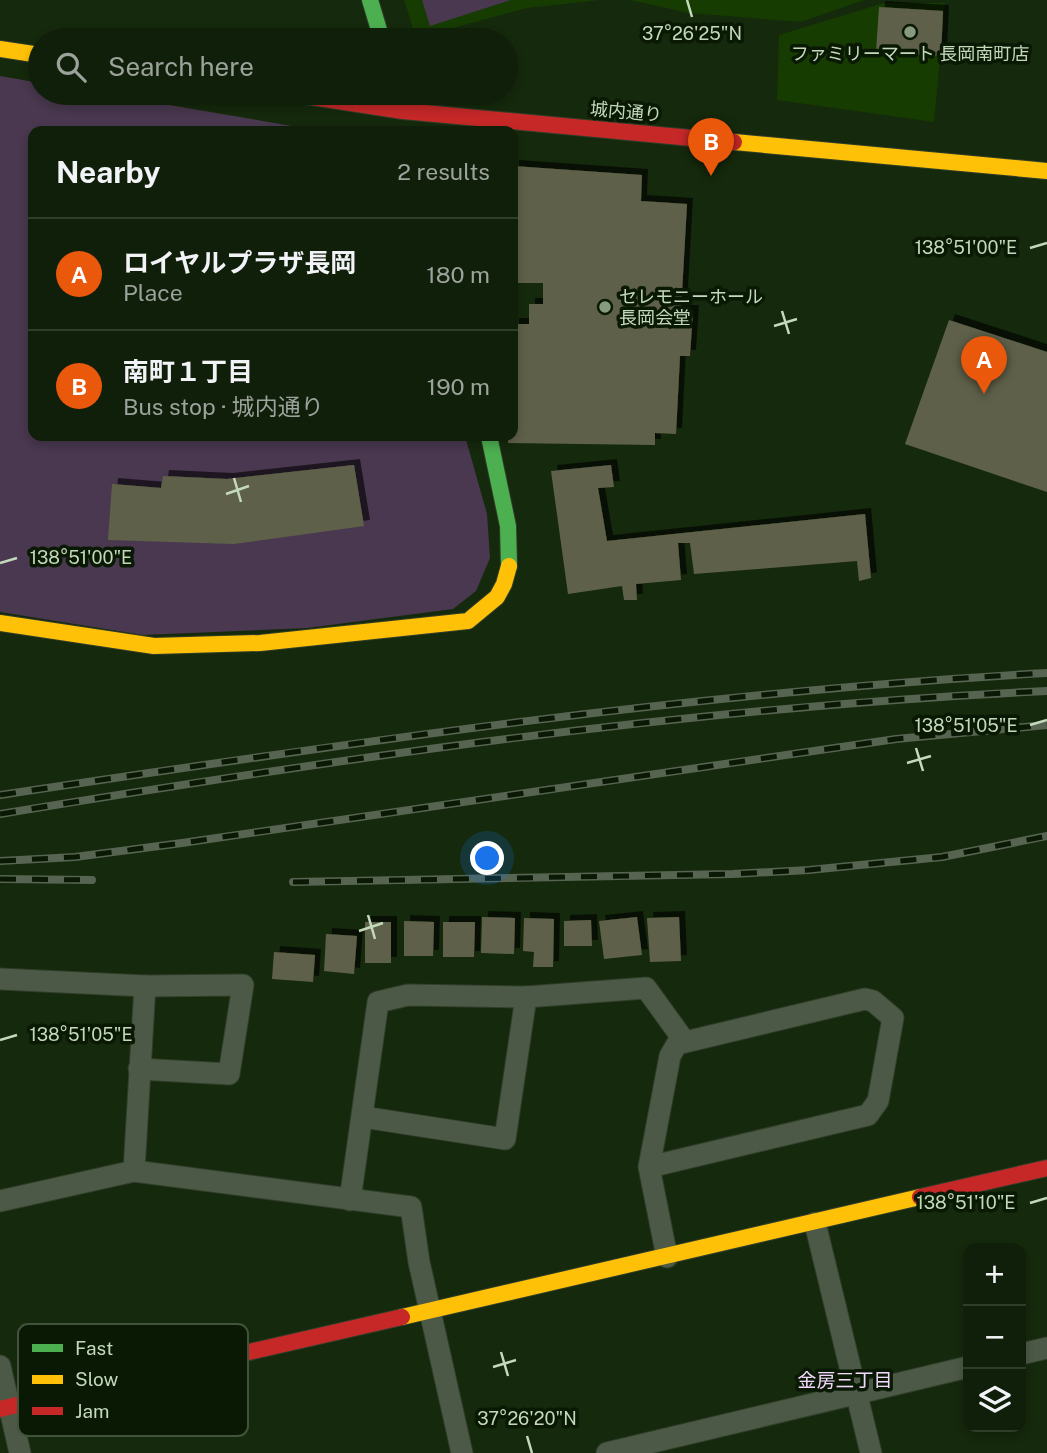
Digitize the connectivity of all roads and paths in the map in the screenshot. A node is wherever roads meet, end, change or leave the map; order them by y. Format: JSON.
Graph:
{"nodes":[{"id":1,"x":370,"y":0,"type":"edge"},
{"id":2,"x":378,"y":28,"type":"edge"},
{"id":3,"x":0,"y":49,"type":"edge"},
{"id":4,"x":28,"y":53,"type":"edge"},
{"id":5,"x":360,"y":105,"type":"edge"},
{"id":6,"x":403,"y":112,"type":"edge"},
{"id":7,"x":1047,"y":171,"type":"edge"},
{"id":8,"x":490,"y":441,"type":"edge"},
{"id":9,"x":0,"y":623,"type":"edge"},
{"id":10,"x":0,"y":979,"type":"edge"},
{"id":11,"x":145,"y":986,"type":"junction"},
{"id":12,"x":526,"y":997,"type":"junction"},
{"id":13,"x":685,"y":1042,"type":"junction"},
{"id":14,"x":139,"y":1069,"type":"junction"},
{"id":15,"x":363,"y":1117,"type":"junction"},
{"id":16,"x":649,"y":1167,"type":"junction"},
{"id":17,"x":1047,"y":1168,"type":"edge"},
{"id":18,"x":134,"y":1171,"type":"junction"},
{"id":19,"x":350,"y":1200,"type":"junction"},
{"id":20,"x":0,"y":1201,"type":"edge"},
{"id":21,"x":815,"y":1223,"type":"junction"},
{"id":22,"x":667,"y":1257,"type":"junction"},
{"id":23,"x":430,"y":1312,"type":"junction"},
{"id":24,"x":1047,"y":1348,"type":"edge"},
{"id":25,"x":248,"y":1353,"type":"edge"},
{"id":26,"x":1026,"y":1353,"type":"edge"},
{"id":27,"x":0,"y":1366,"type":"edge"},
{"id":28,"x":963,"y":1368,"type":"edge"},
{"id":29,"x":856,"y":1393,"type":"junction"},
{"id":30,"x":4,"y":1408,"type":"edge"},
{"id":31,"x":20,"y":1453,"type":"edge"},
{"id":32,"x":463,"y":1453,"type":"edge"},
{"id":33,"x":607,"y":1453,"type":"edge"},
{"id":34,"x":871,"y":1453,"type":"edge"}],
"edges":[{"from":1,"to":2,"type":"street"},
{"from":3,"to":4,"type":"street"},
{"from":5,"to":6,"type":"street","name":"城内通り"},
{"from":6,"to":7,"type":"street","name":"城内通り"},
{"from":8,"to":9,"type":"street"},
{"from":10,"to":11,"type":"street"},
{"from":11,"to":14,"type":"street"},
{"from":11,"to":14,"type":"street"},
{"from":12,"to":13,"type":"street"},
{"from":12,"to":15,"type":"street"},
{"from":12,"to":15,"type":"street"},
{"from":13,"to":16,"type":"street"},
{"from":13,"to":16,"type":"street"},
{"from":14,"to":18,"type":"street"},
{"from":15,"to":19,"type":"street"},
{"from":16,"to":22,"type":"street"},
{"from":17,"to":21,"type":"street"},
{"from":18,"to":19,"type":"street"},
{"from":18,"to":20,"type":"street"},
{"from":19,"to":23,"type":"street"},
{"from":21,"to":22,"type":"street"},
{"from":21,"to":29,"type":"street"},
{"from":22,"to":23,"type":"street"},
{"from":23,"to":25,"type":"street"},
{"from":23,"to":32,"type":"street"},
{"from":24,"to":26,"type":"street"},
{"from":27,"to":30,"type":"street"},
{"from":28,"to":29,"type":"street"},
{"from":29,"to":33,"type":"street"},
{"from":29,"to":34,"type":"street"},
{"from":30,"to":31,"type":"street"}]}
